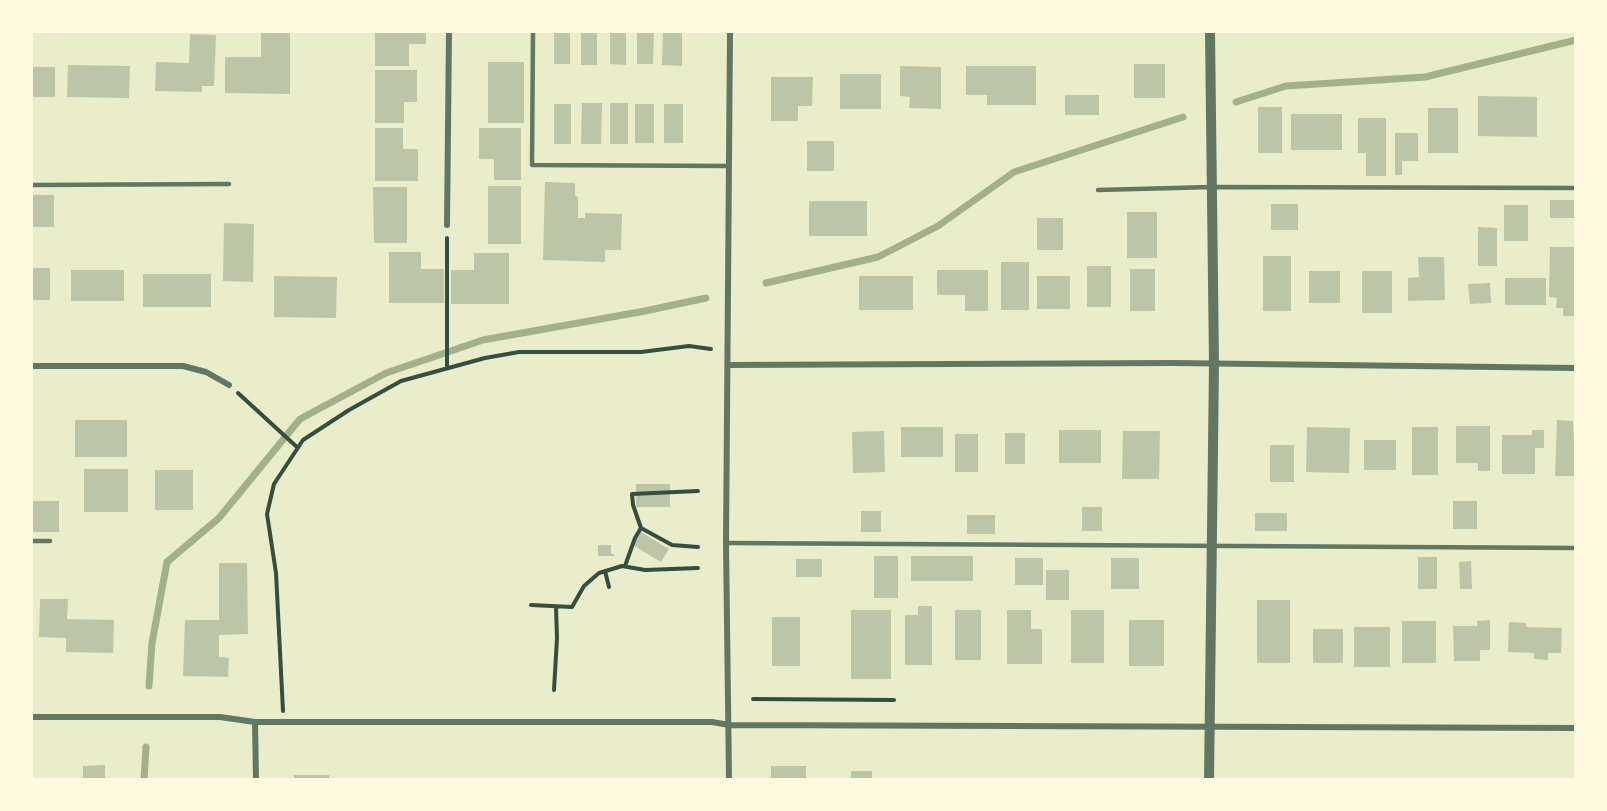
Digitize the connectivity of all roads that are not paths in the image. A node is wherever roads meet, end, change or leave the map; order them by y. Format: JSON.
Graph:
{"nodes":[{"id":1,"x":449,"y":32,"type":"edge"},
{"id":2,"x":533,"y":32,"type":"edge"},
{"id":3,"x":730,"y":32,"type":"edge"},
{"id":4,"x":1210,"y":32,"type":"edge"},
{"id":5,"x":729,"y":166,"type":"junction"},
{"id":6,"x":229,"y":184,"type":"dead end"},
{"id":7,"x":32,"y":185,"type":"edge"},
{"id":8,"x":1212,"y":187,"type":"junction"},
{"id":9,"x":1575,"y":188,"type":"edge"},
{"id":10,"x":1098,"y":189,"type":"dead end"},
{"id":11,"x":447,"y":225,"type":"road end"},
{"id":12,"x":1214,"y":364,"type":"junction"},
{"id":13,"x":32,"y":366,"type":"edge"},
{"id":14,"x":728,"y":366,"type":"junction"},
{"id":15,"x":1575,"y":368,"type":"edge"},
{"id":16,"x":229,"y":385,"type":"road end"},
{"id":17,"x":32,"y":541,"type":"edge"},
{"id":18,"x":50,"y":541,"type":"dead end"},
{"id":19,"x":726,"y":543,"type":"junction"},
{"id":20,"x":1212,"y":545,"type":"junction"},
{"id":21,"x":1575,"y":548,"type":"edge"},
{"id":22,"x":32,"y":717,"type":"edge"},
{"id":23,"x":255,"y":722,"type":"junction"},
{"id":24,"x":729,"y":725,"type":"junction"},
{"id":25,"x":1209,"y":728,"type":"junction"},
{"id":26,"x":1575,"y":728,"type":"edge"},
{"id":27,"x":256,"y":780,"type":"edge"},
{"id":28,"x":729,"y":780,"type":"edge"},
{"id":29,"x":1209,"y":780,"type":"edge"}],
"edges":[{"from":1,"to":11,"type":"street"},
{"from":2,"to":5,"type":"lane"},
{"from":3,"to":5,"type":"street"},
{"from":4,"to":8,"type":"street"},
{"from":5,"to":14,"type":"street"},
{"from":6,"to":7,"type":"lane"},
{"from":8,"to":9,"type":"lane"},
{"from":8,"to":10,"type":"lane"},
{"from":8,"to":12,"type":"street"},
{"from":12,"to":14,"type":"street"},
{"from":12,"to":15,"type":"street"},
{"from":12,"to":20,"type":"street"},
{"from":13,"to":16,"type":"street"},
{"from":14,"to":19,"type":"street"},
{"from":17,"to":18,"type":"lane"},
{"from":19,"to":20,"type":"lane"},
{"from":19,"to":24,"type":"street"},
{"from":20,"to":21,"type":"lane"},
{"from":20,"to":25,"type":"street"},
{"from":22,"to":23,"type":"street"},
{"from":23,"to":24,"type":"street"},
{"from":23,"to":27,"type":"street"},
{"from":24,"to":25,"type":"street"},
{"from":24,"to":28,"type":"street"},
{"from":25,"to":26,"type":"street"},
{"from":25,"to":29,"type":"street"}]}
